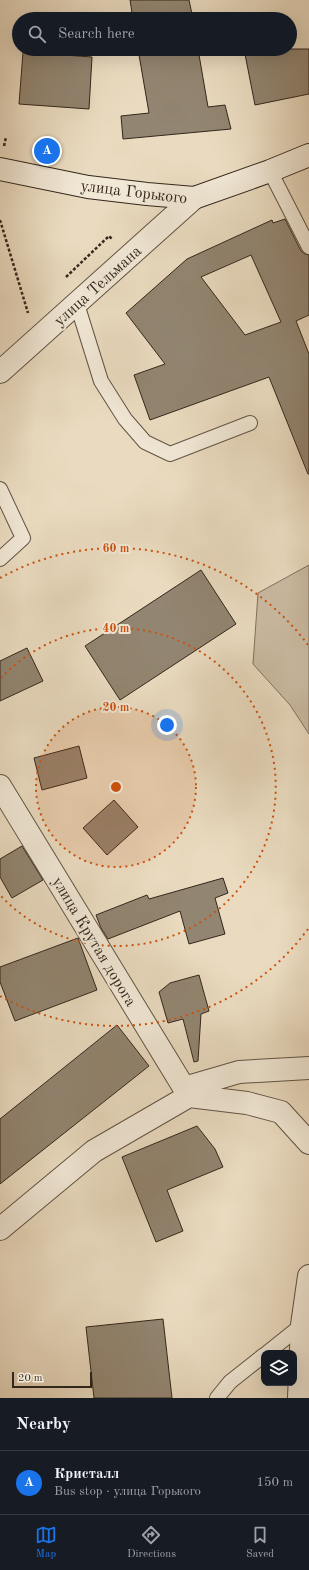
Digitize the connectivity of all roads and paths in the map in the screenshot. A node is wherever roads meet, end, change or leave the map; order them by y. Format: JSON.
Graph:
{"nodes":[{"id":1,"x":309,"y":155,"type":"edge"},
{"id":2,"x":0,"y":169,"type":"edge"},
{"id":3,"x":270,"y":171,"type":"junction"},
{"id":4,"x":194,"y":198,"type":"junction"},
{"id":5,"x":0,"y":220,"type":"edge"},
{"id":6,"x":309,"y":247,"type":"edge"},
{"id":7,"x":77,"y":304,"type":"junction"},
{"id":8,"x":28,"y":313,"type":"dead end"},
{"id":9,"x":0,"y":372,"type":"edge"},
{"id":10,"x":250,"y":423,"type":"dead end"},
{"id":11,"x":0,"y":488,"type":"edge"},
{"id":12,"x":0,"y":559,"type":"edge"},
{"id":13,"x":0,"y":786,"type":"edge"},
{"id":14,"x":309,"y":1068,"type":"edge"},
{"id":15,"x":187,"y":1092,"type":"junction"},
{"id":16,"x":309,"y":1143,"type":"edge"},
{"id":17,"x":0,"y":1229,"type":"edge"},
{"id":18,"x":309,"y":1276,"type":"edge"},
{"id":19,"x":302,"y":1325,"type":"junction"},
{"id":20,"x":271,"y":1350,"type":"edge"},
{"id":21,"x":261,"y":1357,"type":"edge"},
{"id":22,"x":217,"y":1398,"type":"edge"},
{"id":23,"x":299,"y":1398,"type":"edge"}],
"edges":[{"from":1,"to":3,"type":"street","name":"улица Горького"},
{"from":2,"to":4,"type":"street","name":"улица Горького"},
{"from":3,"to":4,"type":"street","name":"улица Горького"},
{"from":3,"to":6,"type":"lane"},
{"from":4,"to":7,"type":"street","name":"улица Тельмана"},
{"from":5,"to":8,"type":"path"},
{"from":7,"to":9,"type":"street","name":"улица Тельмана"},
{"from":7,"to":10,"type":"lane"},
{"from":11,"to":12,"type":"lane"},
{"from":13,"to":15,"type":"street","name":"улица Крутая дорога"},
{"from":14,"to":15,"type":"street"},
{"from":15,"to":16,"type":"street"},
{"from":15,"to":17,"type":"street"},
{"from":18,"to":19,"type":"street"},
{"from":19,"to":20,"type":"lane"},
{"from":19,"to":23,"type":"street"},
{"from":21,"to":22,"type":"lane"}]}
